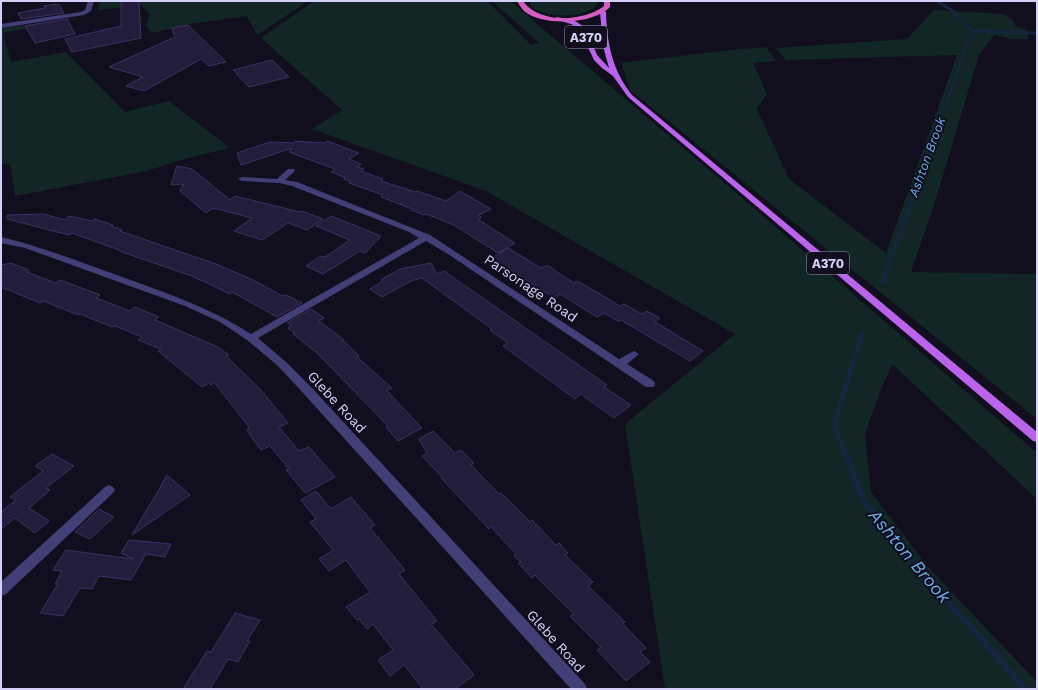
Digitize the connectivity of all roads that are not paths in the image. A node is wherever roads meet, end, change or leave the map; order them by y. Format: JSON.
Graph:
{"nodes":[{"id":1,"x":91,"y":1,"type":"edge"},
{"id":2,"x":607,"y":1,"type":"edge"},
{"id":3,"x":522,"y":2,"type":"edge"},
{"id":4,"x":603,"y":12,"type":"junction"},
{"id":5,"x":547,"y":18,"type":"junction"},
{"id":6,"x":1,"y":26,"type":"edge"},
{"id":7,"x":613,"y":74,"type":"junction"},
{"id":8,"x":291,"y":171,"type":"dead end"},
{"id":9,"x":242,"y":179,"type":"dead end"},
{"id":10,"x":279,"y":181,"type":"junction"},
{"id":11,"x":427,"y":238,"type":"junction"},
{"id":12,"x":1,"y":240,"type":"edge"},
{"id":13,"x":251,"y":338,"type":"junction"},
{"id":14,"x":634,"y":354,"type":"dead end"},
{"id":15,"x":619,"y":364,"type":"junction"},
{"id":16,"x":650,"y":384,"type":"dead end"},
{"id":17,"x":1037,"y":438,"type":"edge"},
{"id":18,"x":108,"y":490,"type":"dead end"},
{"id":19,"x":1,"y":590,"type":"edge"},
{"id":20,"x":580,"y":689,"type":"edge"}],
"edges":[{"from":1,"to":6,"type":"street"},
{"from":2,"to":4,"type":"highway"},
{"from":3,"to":5,"type":"highway"},
{"from":4,"to":5,"type":"highway"},
{"from":4,"to":7,"type":"main road","number":"A370"},
{"from":5,"to":7,"type":"main road","number":"A370"},
{"from":7,"to":17,"type":"main road","number":"A370"},
{"from":8,"to":10,"type":"street"},
{"from":9,"to":10,"type":"street","name":"Parsonage Road"},
{"from":10,"to":11,"type":"street","name":"Parsonage Road"},
{"from":11,"to":13,"type":"street"},
{"from":11,"to":15,"type":"street","name":"Parsonage Road"},
{"from":12,"to":13,"type":"street","name":"Glebe Road"},
{"from":13,"to":20,"type":"street","name":"Glebe Road"},
{"from":14,"to":15,"type":"street"},
{"from":15,"to":16,"type":"street","name":"Parsonage Road"},
{"from":18,"to":19,"type":"street"}]}
